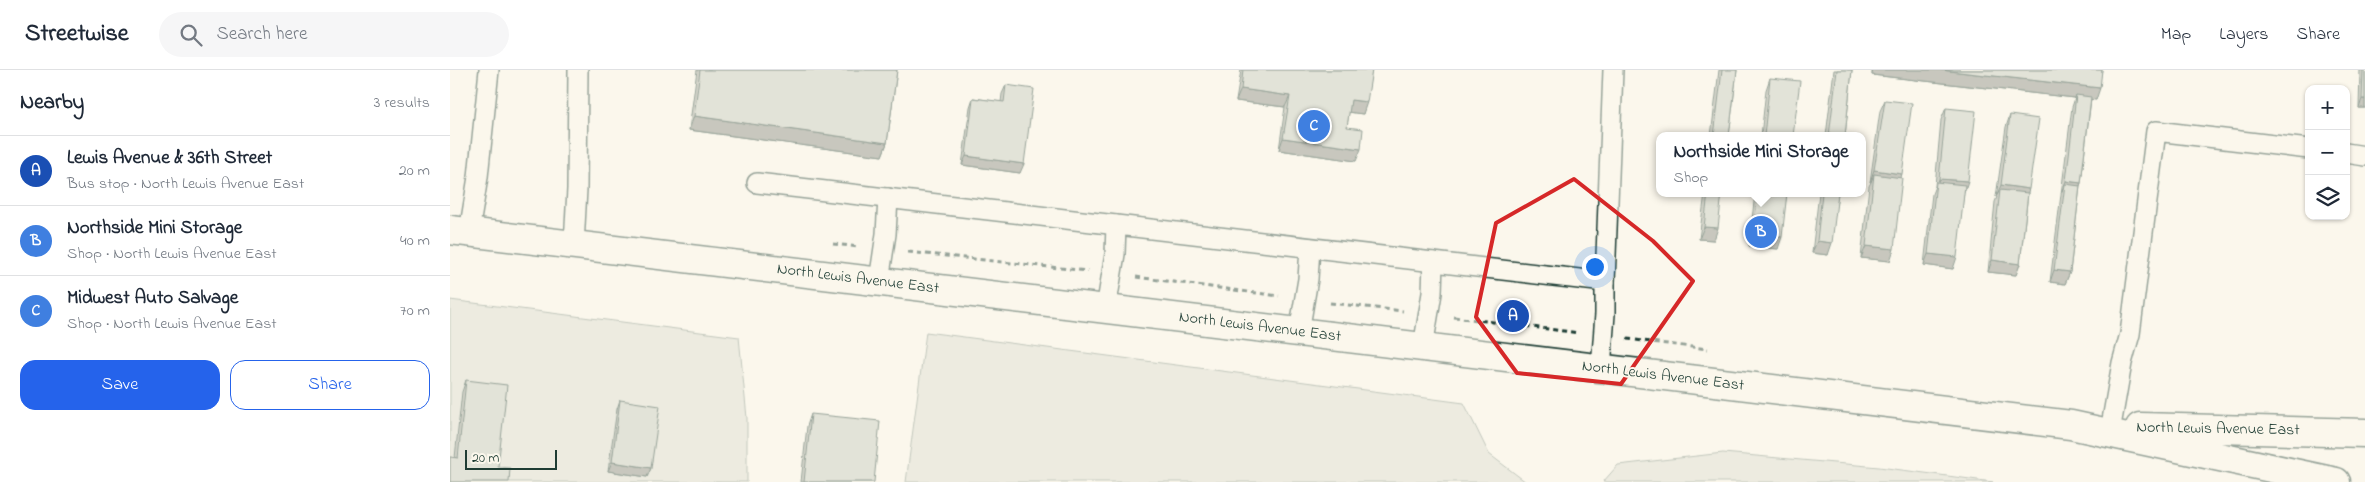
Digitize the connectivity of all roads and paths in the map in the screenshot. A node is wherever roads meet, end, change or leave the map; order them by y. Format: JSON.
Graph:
{"nodes":[{"id":1,"x":489,"y":70,"type":"edge"},
{"id":2,"x":578,"y":70,"type":"edge"},
{"id":3,"x":1613,"y":70,"type":"edge"},
{"id":4,"x":2305,"y":149,"type":"edge"},
{"id":5,"x":2350,"y":154,"type":"edge"},
{"id":6,"x":2365,"y":156,"type":"edge"},
{"id":7,"x":757,"y":183,"type":"dead end"},
{"id":8,"x":888,"y":198,"type":"junction"},
{"id":9,"x":1116,"y":225,"type":"junction"},
{"id":10,"x":459,"y":231,"type":"edge"},
{"id":11,"x":574,"y":244,"type":"junction"},
{"id":12,"x":1310,"y":248,"type":"junction"},
{"id":13,"x":1433,"y":262,"type":"junction"},
{"id":14,"x":879,"y":281,"type":"junction"},
{"id":15,"x":1605,"y":282,"type":"junction"},
{"id":16,"x":1106,"y":308,"type":"junction"},
{"id":17,"x":1299,"y":332,"type":"junction"},
{"id":18,"x":1423,"y":347,"type":"junction"},
{"id":19,"x":1601,"y":368,"type":"junction"},
{"id":20,"x":2071,"y":425,"type":"junction"},
{"id":21,"x":2111,"y":426,"type":"junction"},
{"id":22,"x":2365,"y":433,"type":"edge"},
{"id":23,"x":2336,"y":482,"type":"edge"}],
"edges":[{"from":1,"to":10,"type":"lane"},
{"from":2,"to":11,"type":"lane"},
{"from":3,"to":15,"type":"lane"},
{"from":4,"to":21,"type":"lane"},
{"from":5,"to":6,"type":"lane"},
{"from":7,"to":8,"type":"lane"},
{"from":8,"to":9,"type":"lane"},
{"from":8,"to":14,"type":"lane"},
{"from":9,"to":12,"type":"lane"},
{"from":9,"to":16,"type":"lane"},
{"from":10,"to":11,"type":"main road","name":"North Lewis Avenue East"},
{"from":11,"to":14,"type":"main road","name":"North Lewis Avenue East"},
{"from":12,"to":13,"type":"lane"},
{"from":12,"to":17,"type":"lane"},
{"from":13,"to":15,"type":"lane"},
{"from":13,"to":18,"type":"lane"},
{"from":14,"to":16,"type":"main road","name":"North Lewis Avenue East"},
{"from":15,"to":19,"type":"lane"},
{"from":16,"to":17,"type":"main road","name":"North Lewis Avenue East"},
{"from":17,"to":18,"type":"main road","name":"North Lewis Avenue East"},
{"from":18,"to":19,"type":"main road","name":"North Lewis Avenue East"},
{"from":19,"to":20,"type":"main road","name":"North Lewis Avenue East"},
{"from":20,"to":21,"type":"main road","name":"North Lewis Avenue East"},
{"from":20,"to":23,"type":"main road","name":"North Lewis Avenue East"},
{"from":21,"to":22,"type":"main road","name":"North Lewis Avenue East"}]}
